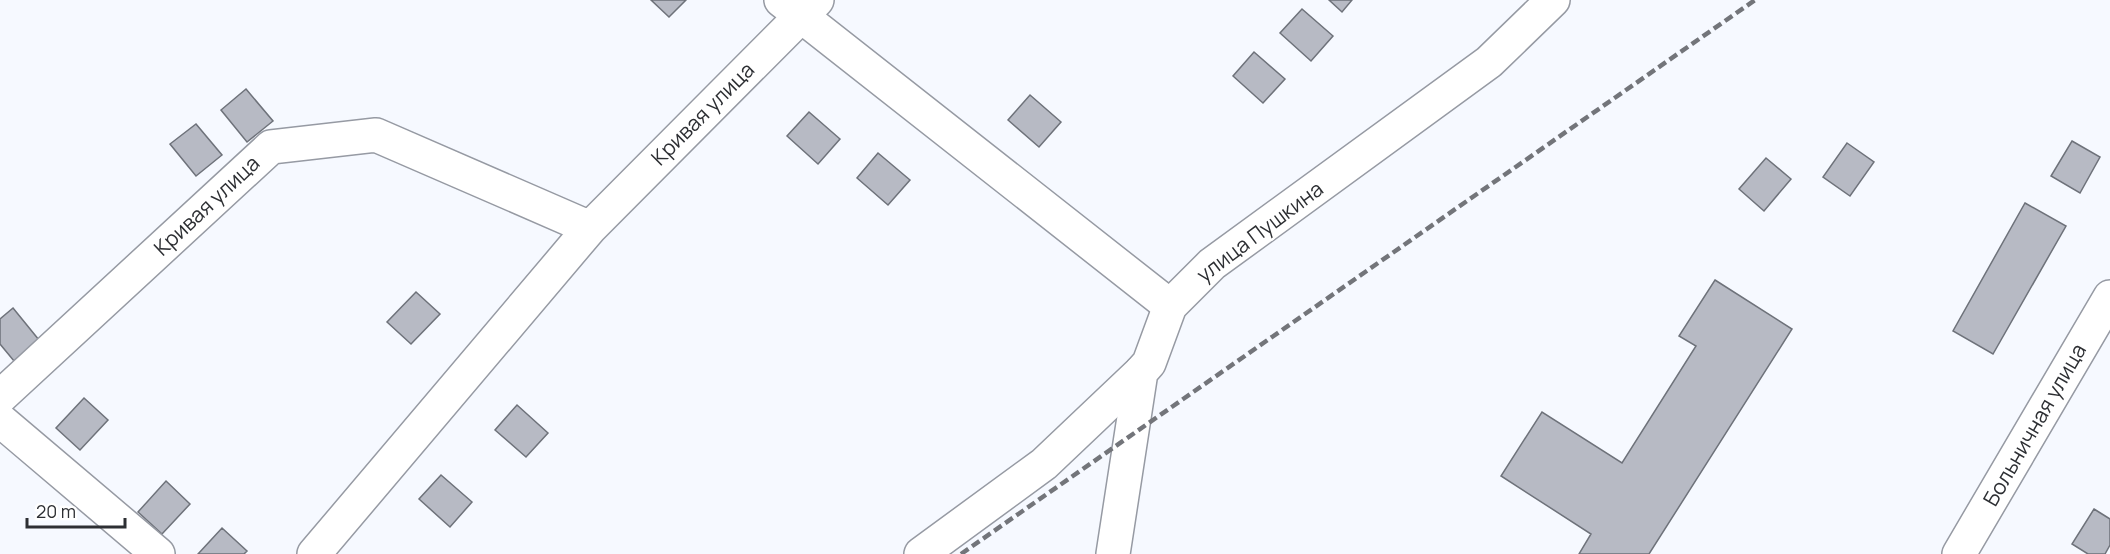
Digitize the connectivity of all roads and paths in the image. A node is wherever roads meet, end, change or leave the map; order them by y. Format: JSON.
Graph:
{"nodes":[{"id":1,"x":1553,"y":0,"type":"edge"},
{"id":2,"x":799,"y":6,"type":"edge"},
{"id":3,"x":590,"y":228,"type":"junction"},
{"id":4,"x":2110,"y":297,"type":"edge"},
{"id":5,"x":1170,"y":306,"type":"junction"},
{"id":6,"x":1141,"y":372,"type":"junction"},
{"id":7,"x":0,"y":397,"type":"edge"},
{"id":8,"x":0,"y":420,"type":"edge"},
{"id":9,"x":158,"y":554,"type":"edge"},
{"id":10,"x":314,"y":554,"type":"edge"},
{"id":11,"x":921,"y":554,"type":"edge"},
{"id":12,"x":1113,"y":554,"type":"edge"},
{"id":13,"x":1959,"y":554,"type":"edge"}],
"edges":[{"from":1,"to":5,"type":"street","name":"улица Пушкина"},
{"from":2,"to":3,"type":"street","name":"Кривая улица"},
{"from":2,"to":5,"type":"street"},
{"from":3,"to":7,"type":"street","name":"Кривая улица"},
{"from":3,"to":10,"type":"street","name":"Кривая улица"},
{"from":4,"to":13,"type":"street","name":"Больничная улица"},
{"from":5,"to":6,"type":"street","name":"улица Пушкина"},
{"from":6,"to":11,"type":"street"},
{"from":6,"to":12,"type":"street","name":"улица Пушкина"},
{"from":8,"to":9,"type":"street"}]}
